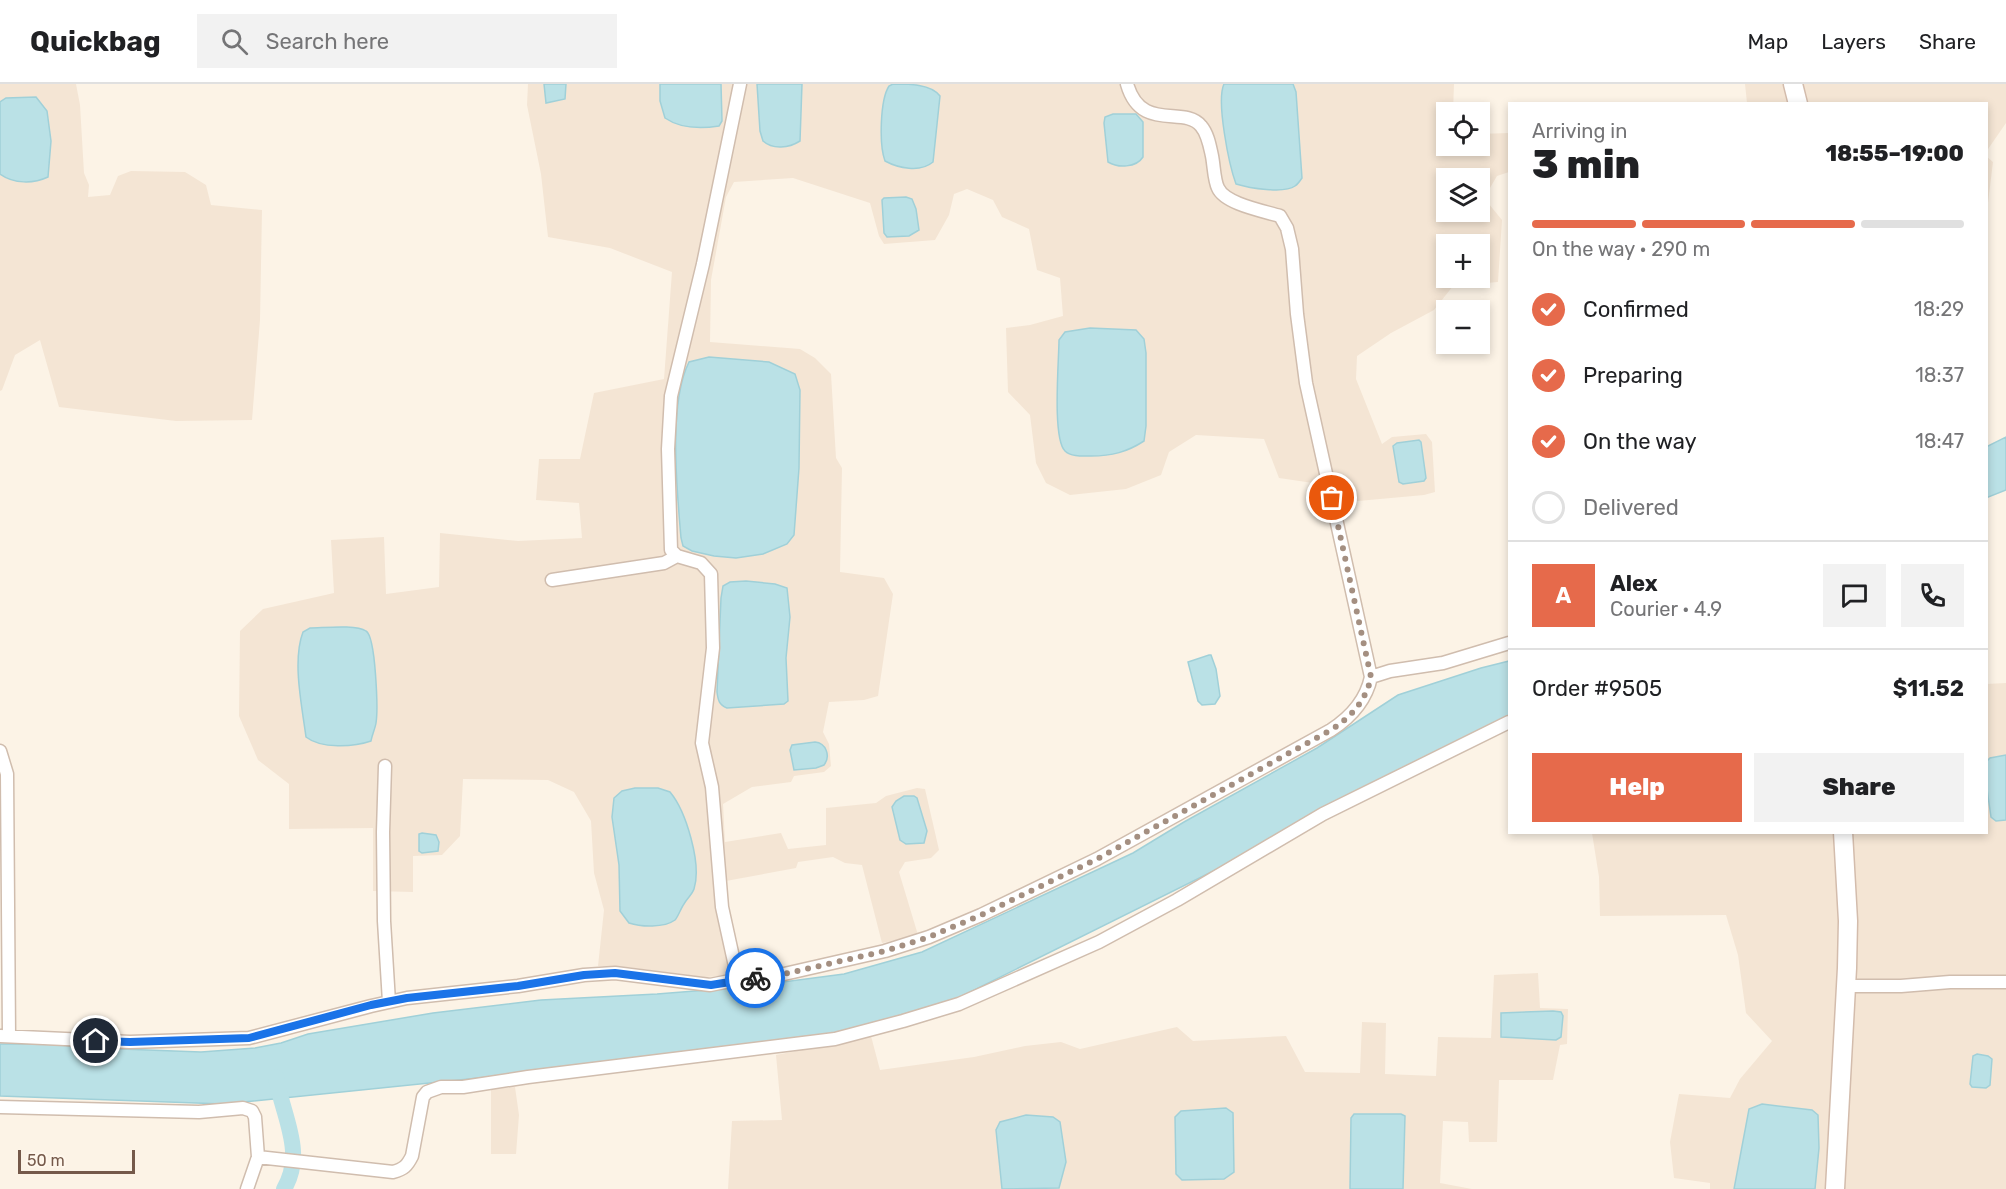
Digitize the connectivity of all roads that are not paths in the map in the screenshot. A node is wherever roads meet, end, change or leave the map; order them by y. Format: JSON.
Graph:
{"nodes":[{"id":1,"x":740,"y":84,"type":"edge"},
{"id":2,"x":1127,"y":84,"type":"edge"},
{"id":3,"x":1793,"y":84,"type":"edge"},
{"id":4,"x":1798,"y":102,"type":"edge"},
{"id":5,"x":677,"y":556,"type":"junction"},
{"id":6,"x":552,"y":580,"type":"dead end"},
{"id":7,"x":1508,"y":643,"type":"edge"},
{"id":8,"x":1371,"y":677,"type":"junction"},
{"id":9,"x":1508,"y":722,"type":"edge"},
{"id":10,"x":0,"y":751,"type":"edge"},
{"id":11,"x":385,"y":766,"type":"dead end"},
{"id":12,"x":1843,"y":834,"type":"edge"},
{"id":13,"x":738,"y":980,"type":"junction"},
{"id":14,"x":2006,"y":982,"type":"edge"},
{"id":15,"x":1847,"y":986,"type":"junction"},
{"id":16,"x":389,"y":1002,"type":"junction"},
{"id":17,"x":5,"y":1036,"type":"edge"},
{"id":18,"x":0,"y":1107,"type":"edge"},
{"id":19,"x":264,"y":1158,"type":"junction"},
{"id":20,"x":247,"y":1189,"type":"edge"},
{"id":21,"x":1835,"y":1189,"type":"edge"}],
"edges":[{"from":1,"to":5,"type":"street"},
{"from":2,"to":8,"type":"street"},
{"from":3,"to":4,"type":"street"},
{"from":5,"to":6,"type":"street"},
{"from":5,"to":13,"type":"street"},
{"from":7,"to":8,"type":"street"},
{"from":8,"to":13,"type":"street"},
{"from":9,"to":19,"type":"street"},
{"from":10,"to":17,"type":"street"},
{"from":11,"to":16,"type":"street"},
{"from":12,"to":15,"type":"street"},
{"from":13,"to":16,"type":"street"},
{"from":14,"to":15,"type":"street"},
{"from":15,"to":21,"type":"street"},
{"from":16,"to":17,"type":"street"},
{"from":18,"to":19,"type":"street"},
{"from":19,"to":20,"type":"street"}]}
